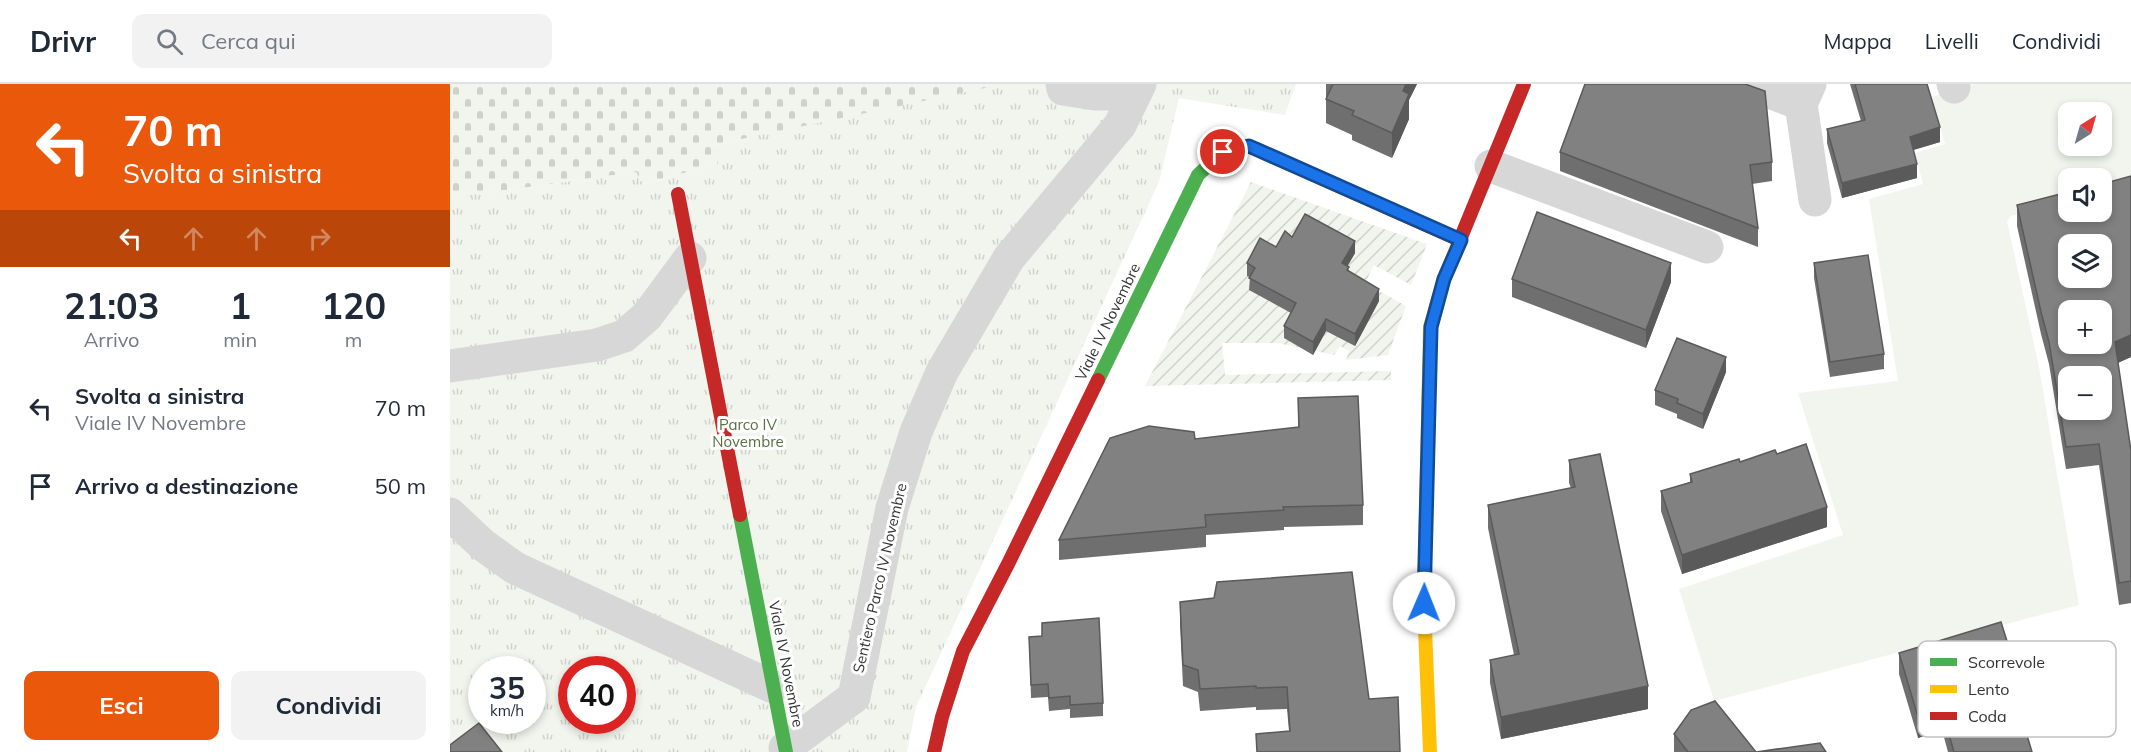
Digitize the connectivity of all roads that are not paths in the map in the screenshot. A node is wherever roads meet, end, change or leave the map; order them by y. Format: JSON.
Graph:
{"nodes":[{"id":1,"x":1062,"y":84,"type":"edge"},
{"id":2,"x":1524,"y":84,"type":"edge"},
{"id":3,"x":1748,"y":84,"type":"edge"},
{"id":4,"x":1137,"y":89,"type":"edge"},
{"id":5,"x":1805,"y":94,"type":"edge"},
{"id":6,"x":1491,"y":166,"type":"junction"},
{"id":7,"x":678,"y":194,"type":"dead end"},
{"id":8,"x":1815,"y":200,"type":"dead end"},
{"id":9,"x":1461,"y":240,"type":"junction"},
{"id":10,"x":1707,"y":248,"type":"dead end"},
{"id":11,"x":690,"y":258,"type":"junction"},
{"id":12,"x":450,"y":366,"type":"edge"},
{"id":13,"x":450,"y":514,"type":"edge"},
{"id":14,"x":773,"y":687,"type":"junction"},
{"id":15,"x":785,"y":750,"type":"edge"},
{"id":16,"x":934,"y":752,"type":"edge"},
{"id":17,"x":1430,"y":752,"type":"edge"}],
"edges":[{"from":1,"to":4,"type":"street"},
{"from":2,"to":6,"type":"street"},
{"from":3,"to":5,"type":"street"},
{"from":4,"to":15,"type":"street","name":"Sentiero Parco IV Novembre"},
{"from":5,"to":8,"type":"street"},
{"from":6,"to":9,"type":"street"},
{"from":6,"to":10,"type":"street"},
{"from":7,"to":11,"type":"street","name":"Viale IV Novembre"},
{"from":9,"to":16,"type":"street","name":"Viale IV Novembre"},
{"from":9,"to":17,"type":"street"},
{"from":11,"to":12,"type":"street"},
{"from":11,"to":14,"type":"street","name":"Viale IV Novembre"},
{"from":13,"to":14,"type":"street"},
{"from":14,"to":15,"type":"street","name":"Viale IV Novembre"}]}
